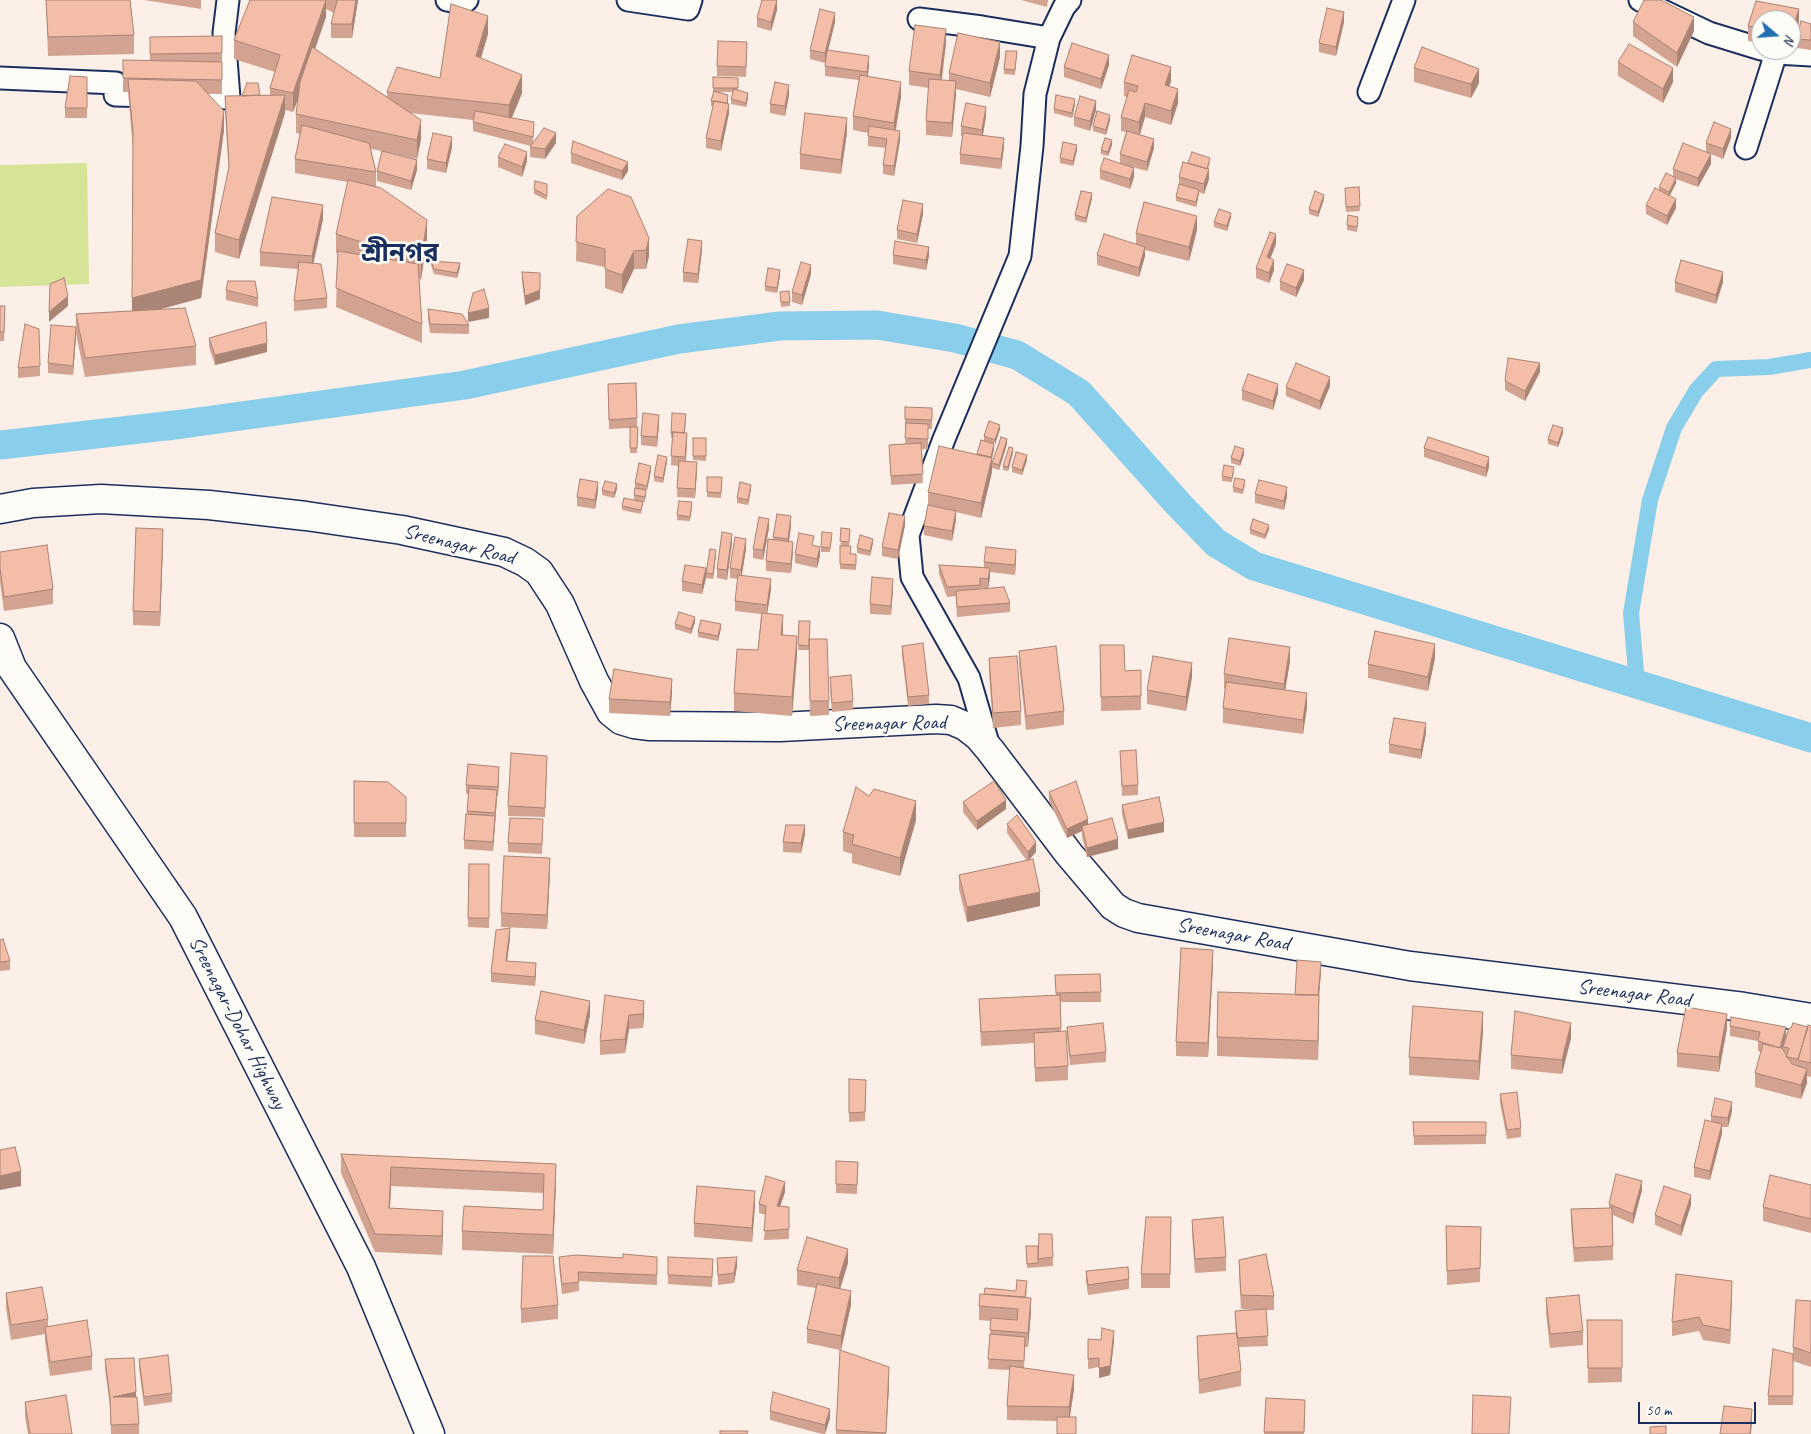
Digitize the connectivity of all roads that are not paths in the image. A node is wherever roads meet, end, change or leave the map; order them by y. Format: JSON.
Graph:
{"nodes":[{"id":1,"x":228,"y":0,"type":"edge"},
{"id":2,"x":447,"y":0,"type":"edge"},
{"id":3,"x":466,"y":0,"type":"edge"},
{"id":4,"x":628,"y":0,"type":"edge"},
{"id":5,"x":691,"y":0,"type":"edge"},
{"id":6,"x":1070,"y":0,"type":"edge"},
{"id":7,"x":1404,"y":0,"type":"edge"},
{"id":8,"x":1640,"y":0,"type":"edge"},
{"id":9,"x":918,"y":19,"type":"dead end"},
{"id":10,"x":1049,"y":38,"type":"junction"},
{"id":11,"x":1751,"y":46,"type":"edge"},
{"id":12,"x":1766,"y":60,"type":"edge"},
{"id":13,"x":0,"y":78,"type":"edge"},
{"id":14,"x":1369,"y":92,"type":"dead end"},
{"id":15,"x":1746,"y":148,"type":"dead end"},
{"id":16,"x":0,"y":509,"type":"edge"},
{"id":17,"x":0,"y":638,"type":"edge"},
{"id":18,"x":990,"y":750,"type":"junction"},
{"id":19,"x":1811,"y":1018,"type":"edge"},
{"id":20,"x":430,"y":1434,"type":"edge"}],
"edges":[{"from":1,"to":13,"type":"street"},
{"from":2,"to":3,"type":"street"},
{"from":4,"to":5,"type":"street"},
{"from":6,"to":10,"type":"street"},
{"from":7,"to":14,"type":"street"},
{"from":8,"to":11,"type":"street"},
{"from":9,"to":10,"type":"street"},
{"from":10,"to":18,"type":"street"},
{"from":12,"to":15,"type":"street"},
{"from":16,"to":18,"type":"main road","name":"Sreenagar Road"},
{"from":17,"to":20,"type":"main road","name":"Sreenagar-Dohar Highway"},
{"from":18,"to":19,"type":"main road","name":"Sreenagar Road"}]}
